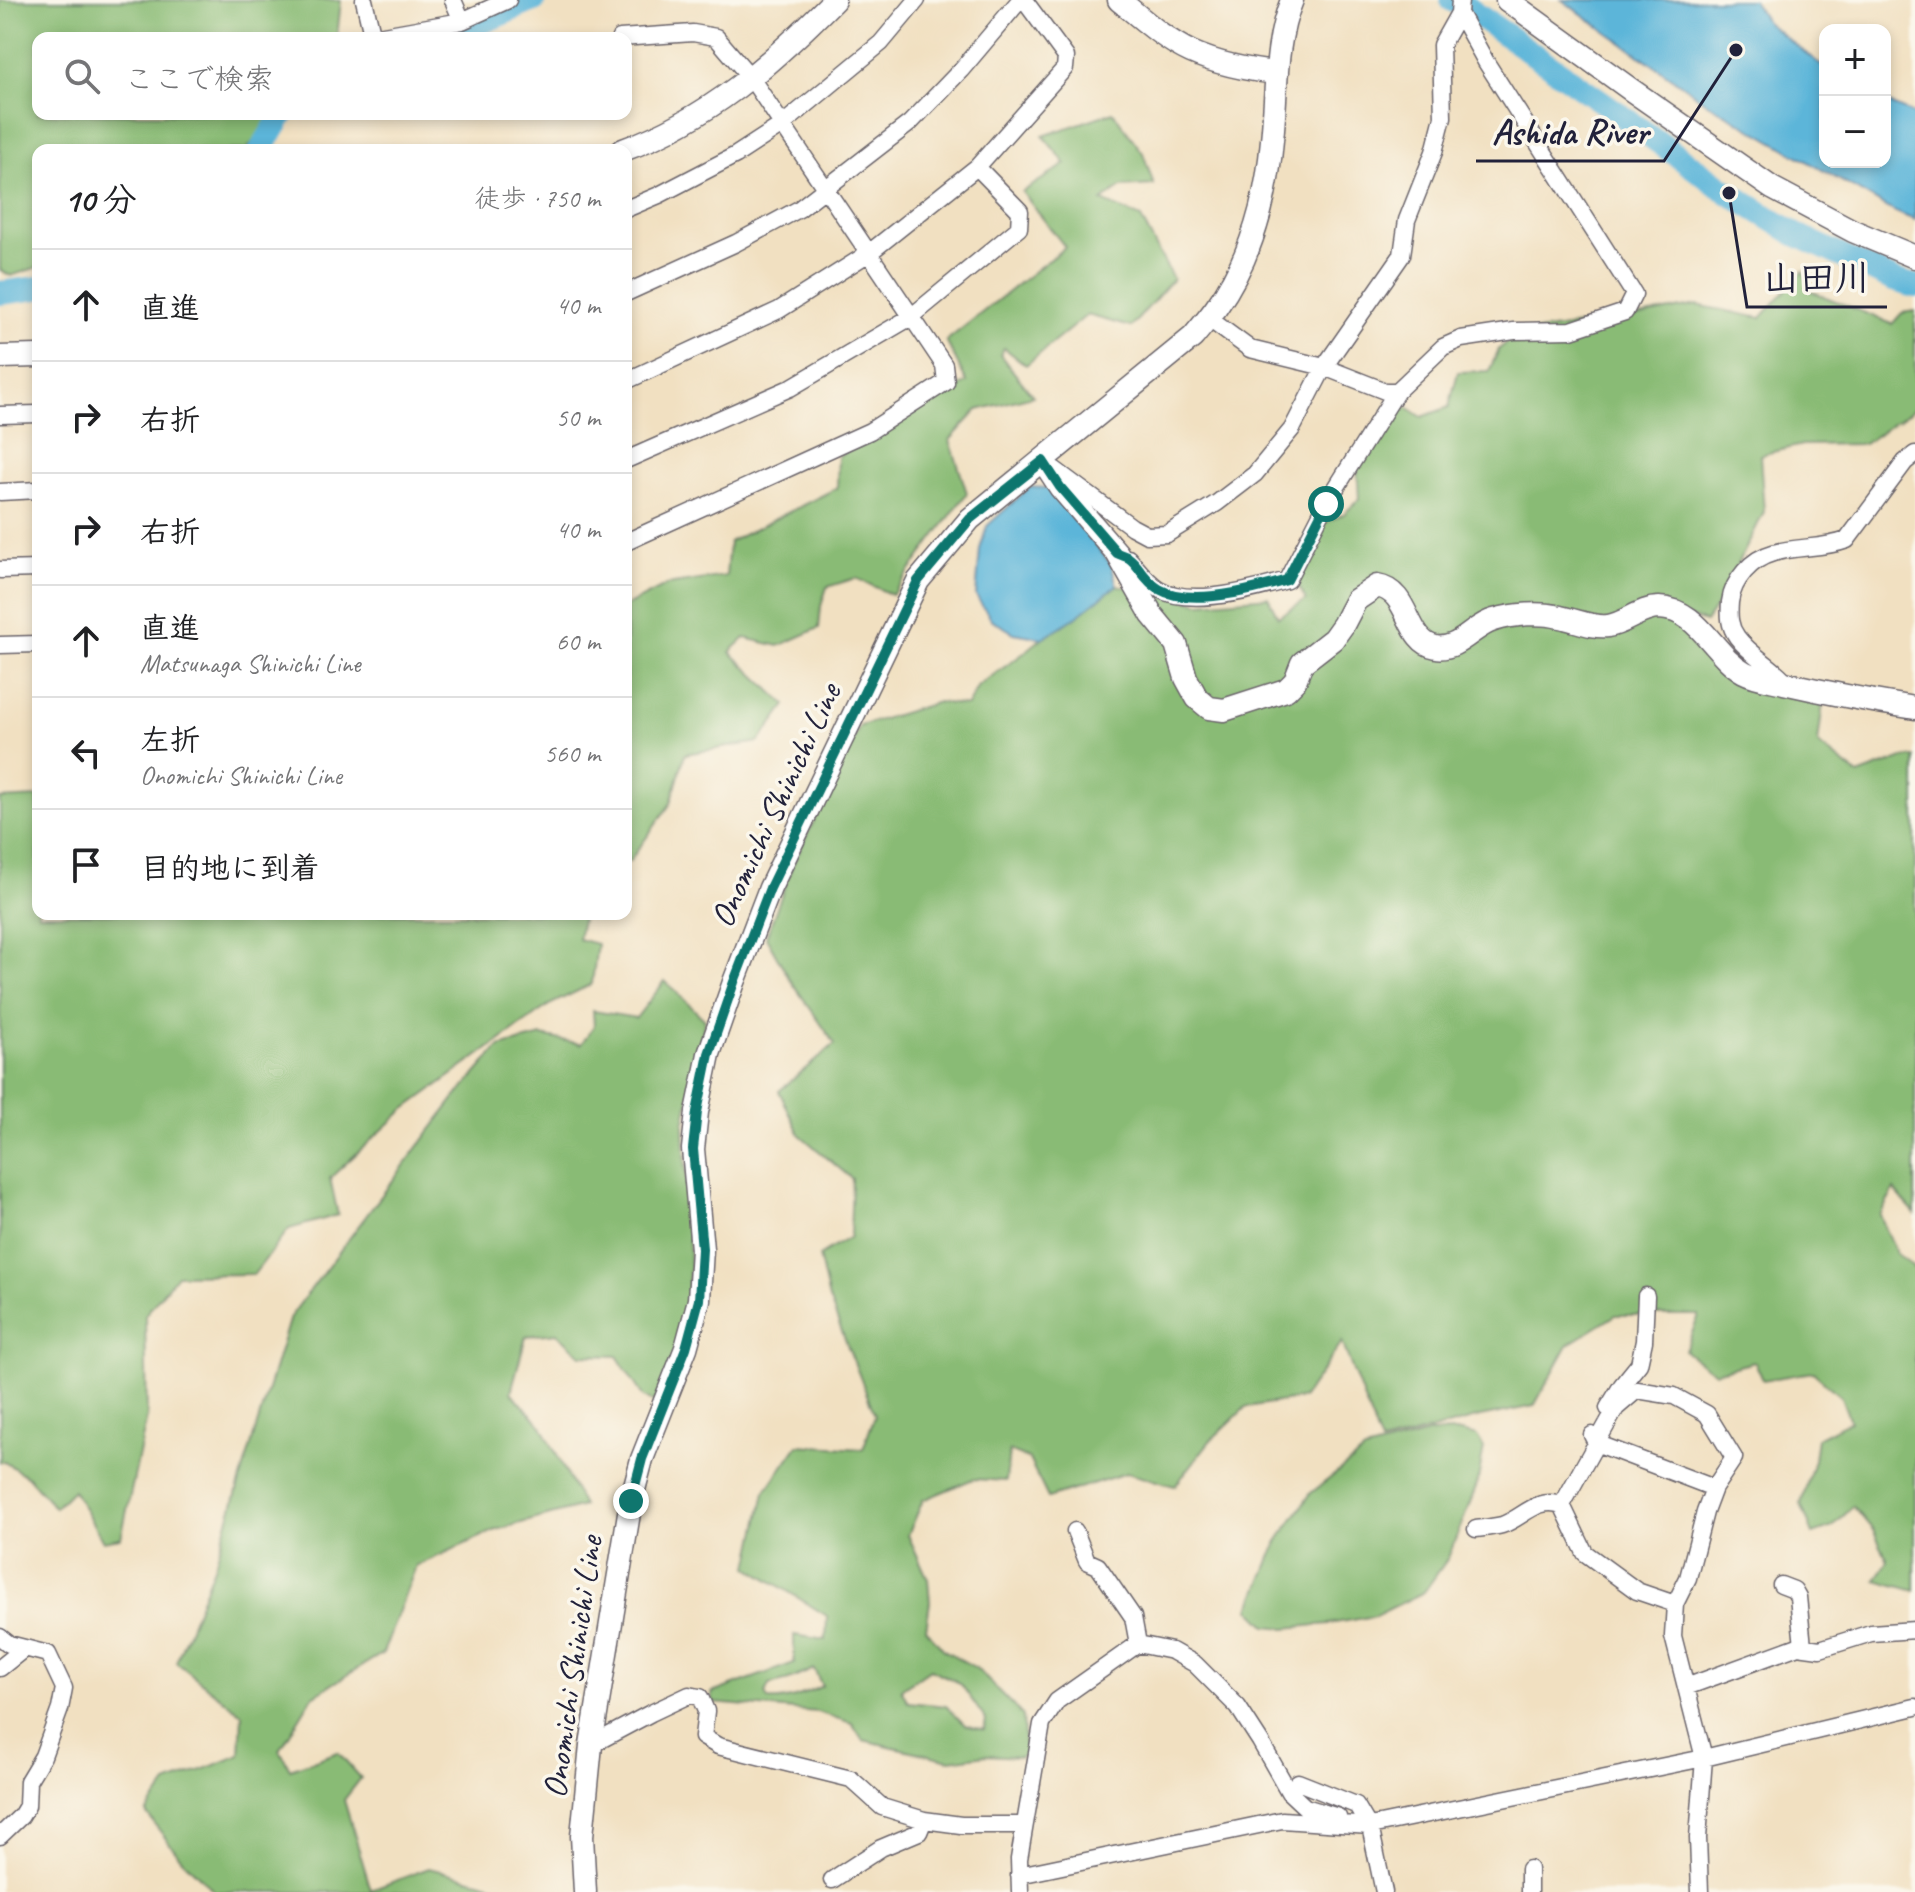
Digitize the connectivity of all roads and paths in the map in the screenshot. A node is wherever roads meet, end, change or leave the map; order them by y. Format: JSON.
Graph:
{"nodes":[{"id":1,"x":364,"y":0,"type":"edge"},
{"id":2,"x":453,"y":0,"type":"edge"},
{"id":3,"x":508,"y":0,"type":"edge"},
{"id":4,"x":834,"y":0,"type":"edge"},
{"id":5,"x":917,"y":0,"type":"edge"},
{"id":6,"x":1022,"y":0,"type":"edge"},
{"id":7,"x":1119,"y":0,"type":"edge"},
{"id":8,"x":1292,"y":0,"type":"edge"},
{"id":9,"x":1507,"y":0,"type":"edge"},
{"id":10,"x":1460,"y":6,"type":"edge"},
{"id":11,"x":462,"y":21,"type":"junction"},
{"id":12,"x":371,"y":32,"type":"edge"},
{"id":13,"x":400,"y":32,"type":"edge"},
{"id":14,"x":632,"y":37,"type":"edge"},
{"id":15,"x":1277,"y":73,"type":"junction"},
{"id":16,"x":751,"y":78,"type":"junction"},
{"id":17,"x":782,"y":125,"type":"junction"},
{"id":18,"x":632,"y":147,"type":"edge"},
{"id":19,"x":977,"y":167,"type":"junction"},
{"id":20,"x":825,"y":188,"type":"junction"},
{"id":21,"x":632,"y":206,"type":"edge"},
{"id":22,"x":869,"y":253,"type":"junction"},
{"id":23,"x":1915,"y":257,"type":"edge"},
{"id":24,"x":632,"y":290,"type":"edge"},
{"id":25,"x":911,"y":317,"type":"junction"},
{"id":26,"x":1208,"y":318,"type":"junction"},
{"id":27,"x":32,"y":356,"type":"edge"},
{"id":28,"x":0,"y":357,"type":"edge"},
{"id":29,"x":1324,"y":367,"type":"junction"},
{"id":30,"x":632,"y":378,"type":"edge"},
{"id":31,"x":1397,"y":391,"type":"junction"},
{"id":32,"x":32,"y":414,"type":"edge"},
{"id":33,"x":0,"y":415,"type":"edge"},
{"id":34,"x":1915,"y":454,"type":"edge"},
{"id":35,"x":632,"y":457,"type":"edge"},
{"id":36,"x":1043,"y":461,"type":"junction"},
{"id":37,"x":32,"y":490,"type":"edge"},
{"id":38,"x":0,"y":492,"type":"edge"},
{"id":39,"x":632,"y":539,"type":"edge"},
{"id":40,"x":1117,"y":553,"type":"junction"},
{"id":41,"x":32,"y":569,"type":"edge"},
{"id":42,"x":0,"y":570,"type":"edge"},
{"id":43,"x":32,"y":644,"type":"edge"},
{"id":44,"x":0,"y":645,"type":"edge"},
{"id":45,"x":1788,"y":684,"type":"junction"},
{"id":46,"x":1915,"y":708,"type":"edge"},
{"id":47,"x":1646,"y":1296,"type":"dead end"},
{"id":48,"x":1596,"y":1443,"type":"junction"},
{"id":49,"x":1714,"y":1488,"type":"junction"},
{"id":50,"x":1562,"y":1505,"type":"junction"},
{"id":51,"x":1476,"y":1529,"type":"dead end"},
{"id":52,"x":1075,"y":1531,"type":"dead end"},
{"id":53,"x":1781,"y":1585,"type":"dead end"},
{"id":54,"x":1675,"y":1604,"type":"junction"},
{"id":55,"x":1915,"y":1630,"type":"edge"},
{"id":56,"x":0,"y":1637,"type":"edge"},
{"id":57,"x":1138,"y":1644,"type":"junction"},
{"id":58,"x":1803,"y":1646,"type":"junction"},
{"id":59,"x":25,"y":1648,"type":"junction"},
{"id":60,"x":0,"y":1668,"type":"edge"},
{"id":61,"x":1686,"y":1687,"type":"junction"},
{"id":62,"x":1915,"y":1707,"type":"edge"},
{"id":63,"x":591,"y":1745,"type":"junction"},
{"id":64,"x":1704,"y":1758,"type":"junction"},
{"id":65,"x":1298,"y":1782,"type":"dead end"},
{"id":66,"x":924,"y":1820,"type":"junction"},
{"id":67,"x":1368,"y":1824,"type":"junction"},
{"id":68,"x":1024,"y":1825,"type":"junction"},
{"id":69,"x":0,"y":1836,"type":"edge"},
{"id":70,"x":1529,"y":1869,"type":"dead end"},
{"id":71,"x":832,"y":1880,"type":"dead end"},
{"id":72,"x":1020,"y":1884,"type":"edge"},
{"id":73,"x":585,"y":1892,"type":"edge"},
{"id":74,"x":1384,"y":1892,"type":"edge"},
{"id":75,"x":1529,"y":1892,"type":"edge"},
{"id":76,"x":1700,"y":1892,"type":"edge"}],
"edges":[{"from":1,"to":12,"type":"street"},
{"from":2,"to":11,"type":"street"},
{"from":3,"to":11,"type":"street"},
{"from":4,"to":16,"type":"main road"},
{"from":5,"to":17,"type":"street"},
{"from":6,"to":19,"type":"street"},
{"from":6,"to":20,"type":"street"},
{"from":7,"to":15,"type":"main road"},
{"from":8,"to":15,"type":"main road","name":"Onomichi Shinichi Line"},
{"from":9,"to":23,"type":"main road"},
{"from":10,"to":29,"type":"street"},
{"from":10,"to":31,"type":"street"},
{"from":11,"to":13,"type":"street"},
{"from":14,"to":16,"type":"street"},
{"from":15,"to":26,"type":"main road","name":"Onomichi Shinichi Line"},
{"from":16,"to":17,"type":"street"},
{"from":16,"to":18,"type":"main road"},
{"from":17,"to":20,"type":"street"},
{"from":17,"to":21,"type":"street"},
{"from":19,"to":22,"type":"street"},
{"from":19,"to":25,"type":"street"},
{"from":20,"to":22,"type":"street"},
{"from":20,"to":24,"type":"street"},
{"from":22,"to":25,"type":"street"},
{"from":22,"to":30,"type":"street"},
{"from":25,"to":35,"type":"street"},
{"from":25,"to":39,"type":"street"},
{"from":26,"to":29,"type":"street"},
{"from":26,"to":36,"type":"main road","name":"Onomichi Shinichi Line"},
{"from":27,"to":28,"type":"main road"},
{"from":29,"to":31,"type":"street"},
{"from":29,"to":36,"type":"street"},
{"from":31,"to":40,"type":"street"},
{"from":32,"to":33,"type":"street"},
{"from":34,"to":45,"type":"street"},
{"from":36,"to":40,"type":"main road"},
{"from":36,"to":63,"type":"main road","name":"Onomichi Shinichi Line"},
{"from":37,"to":38,"type":"street"},
{"from":40,"to":45,"type":"main road"},
{"from":41,"to":42,"type":"street"},
{"from":43,"to":44,"type":"street"},
{"from":45,"to":46,"type":"main road"},
{"from":47,"to":48,"type":"street"},
{"from":48,"to":49,"type":"street"},
{"from":48,"to":49,"type":"street"},
{"from":48,"to":50,"type":"street"},
{"from":49,"to":54,"type":"street"},
{"from":50,"to":51,"type":"street"},
{"from":50,"to":54,"type":"street"},
{"from":52,"to":57,"type":"street"},
{"from":53,"to":58,"type":"street"},
{"from":54,"to":61,"type":"street"},
{"from":55,"to":58,"type":"street"},
{"from":56,"to":59,"type":"street"},
{"from":57,"to":67,"type":"street"},
{"from":57,"to":68,"type":"street"},
{"from":58,"to":61,"type":"street"},
{"from":59,"to":60,"type":"street"},
{"from":59,"to":69,"type":"street"},
{"from":61,"to":64,"type":"street"},
{"from":62,"to":64,"type":"street"},
{"from":63,"to":66,"type":"street"},
{"from":63,"to":73,"type":"main road","name":"Onomichi Shinichi Line"},
{"from":64,"to":67,"type":"street"},
{"from":64,"to":76,"type":"street"},
{"from":65,"to":67,"type":"street"},
{"from":66,"to":68,"type":"street"},
{"from":66,"to":71,"type":"street"},
{"from":67,"to":72,"type":"street"},
{"from":67,"to":74,"type":"street"},
{"from":68,"to":72,"type":"street"},
{"from":70,"to":75,"type":"street"}]}
